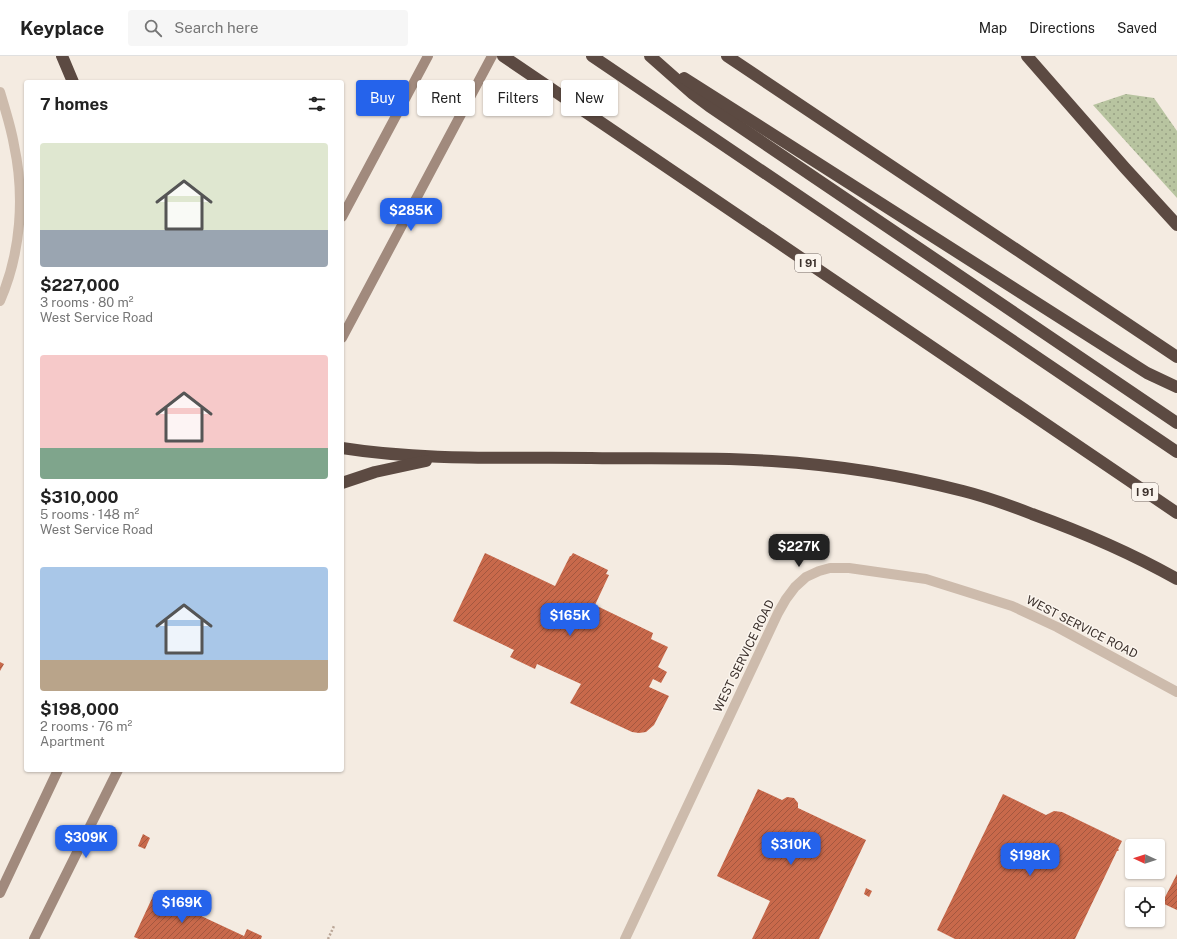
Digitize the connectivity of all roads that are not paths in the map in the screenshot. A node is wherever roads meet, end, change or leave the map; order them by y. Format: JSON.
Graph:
{"nodes":[{"id":1,"x":62,"y":56,"type":"edge"},
{"id":2,"x":428,"y":56,"type":"edge"},
{"id":3,"x":492,"y":56,"type":"edge"},
{"id":4,"x":503,"y":56,"type":"edge"},
{"id":5,"x":592,"y":56,"type":"edge"},
{"id":6,"x":650,"y":56,"type":"edge"},
{"id":7,"x":727,"y":56,"type":"edge"},
{"id":8,"x":1027,"y":56,"type":"edge"},
{"id":9,"x":72,"y":80,"type":"edge"},
{"id":10,"x":0,"y":92,"type":"edge"},
{"id":11,"x":344,"y":214,"type":"edge"},
{"id":12,"x":1177,"y":225,"type":"edge"},
{"id":13,"x":0,"y":301,"type":"edge"},
{"id":14,"x":344,"y":334,"type":"edge"},
{"id":15,"x":1177,"y":356,"type":"edge"},
{"id":16,"x":1177,"y":387,"type":"edge"},
{"id":17,"x":1177,"y":423,"type":"edge"},
{"id":18,"x":344,"y":448,"type":"edge"},
{"id":19,"x":1177,"y":452,"type":"edge"},
{"id":20,"x":448,"y":457,"type":"junction"},
{"id":21,"x":344,"y":482,"type":"edge"},
{"id":22,"x":1177,"y":513,"type":"edge"},
{"id":23,"x":1177,"y":579,"type":"edge"},
{"id":24,"x":1177,"y":692,"type":"edge"},
{"id":25,"x":57,"y":772,"type":"edge"},
{"id":26,"x":117,"y":772,"type":"edge"},
{"id":27,"x":0,"y":892,"type":"edge"},
{"id":28,"x":34,"y":939,"type":"edge"},
{"id":29,"x":625,"y":939,"type":"edge"}],
"edges":[{"from":1,"to":9,"type":"highway"},
{"from":2,"to":11,"type":"main road"},
{"from":3,"to":14,"type":"main road"},
{"from":4,"to":22,"type":"highway","number":"I 91"},
{"from":5,"to":19,"type":"highway"},
{"from":6,"to":16,"type":"highway"},
{"from":6,"to":17,"type":"highway"},
{"from":7,"to":15,"type":"highway"},
{"from":8,"to":12,"type":"highway"},
{"from":10,"to":13,"type":"street"},
{"from":18,"to":20,"type":"highway"},
{"from":20,"to":21,"type":"highway"},
{"from":20,"to":23,"type":"highway"},
{"from":24,"to":29,"type":"street","name":"WEST SERVICE ROAD"},
{"from":25,"to":27,"type":"main road"},
{"from":26,"to":28,"type":"main road"}]}
